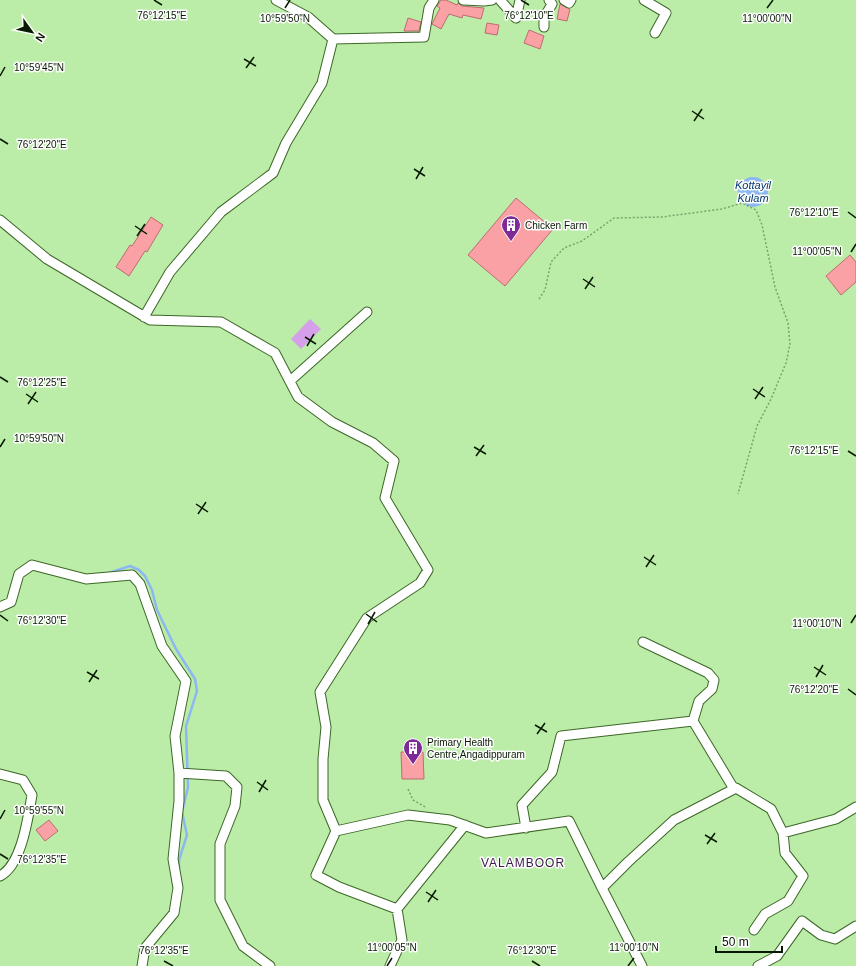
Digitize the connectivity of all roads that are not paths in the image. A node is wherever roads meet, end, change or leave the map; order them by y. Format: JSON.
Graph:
{"nodes":[{"id":1,"x":276,"y":0,"type":"edge"},
{"id":2,"x":434,"y":0,"type":"edge"},
{"id":3,"x":464,"y":0,"type":"edge"},
{"id":4,"x":492,"y":0,"type":"edge"},
{"id":5,"x":500,"y":0,"type":"edge"},
{"id":6,"x":520,"y":0,"type":"edge"},
{"id":7,"x":549,"y":0,"type":"edge"},
{"id":8,"x":564,"y":0,"type":"edge"},
{"id":9,"x":571,"y":0,"type":"edge"},
{"id":10,"x":644,"y":0,"type":"edge"},
{"id":11,"x":544,"y":27,"type":"dead end"},
{"id":12,"x":655,"y":33,"type":"dead end"},
{"id":13,"x":333,"y":39,"type":"junction"},
{"id":14,"x":0,"y":220,"type":"edge"},
{"id":15,"x":367,"y":312,"type":"dead end"},
{"id":16,"x":144,"y":317,"type":"junction"},
{"id":17,"x":290,"y":381,"type":"junction"},
{"id":18,"x":0,"y":607,"type":"edge"},
{"id":19,"x":643,"y":642,"type":"dead end"},
{"id":20,"x":693,"y":721,"type":"junction"},
{"id":21,"x":179,"y":773,"type":"junction"},
{"id":22,"x":0,"y":774,"type":"edge"},
{"id":23,"x":734,"y":789,"type":"junction"},
{"id":24,"x":856,"y":807,"type":"edge"},
{"id":25,"x":465,"y":826,"type":"junction"},
{"id":26,"x":526,"y":828,"type":"junction"},
{"id":27,"x":336,"y":831,"type":"junction"},
{"id":28,"x":783,"y":833,"type":"junction"},
{"id":29,"x":0,"y":876,"type":"edge"},
{"id":30,"x":602,"y":888,"type":"junction"},
{"id":31,"x":397,"y":909,"type":"junction"},
{"id":32,"x":856,"y":926,"type":"edge"},
{"id":33,"x":754,"y":930,"type":"dead end"},
{"id":34,"x":142,"y":966,"type":"edge"},
{"id":35,"x":270,"y":966,"type":"edge"},
{"id":36,"x":390,"y":966,"type":"edge"},
{"id":37,"x":642,"y":966,"type":"edge"},
{"id":38,"x":758,"y":966,"type":"edge"}],
"edges":[{"from":1,"to":13,"type":"street"},
{"from":2,"to":13,"type":"street"},
{"from":3,"to":4,"type":"street"},
{"from":5,"to":6,"type":"street"},
{"from":7,"to":11,"type":"street"},
{"from":8,"to":9,"type":"street"},
{"from":10,"to":12,"type":"street"},
{"from":13,"to":16,"type":"street"},
{"from":14,"to":16,"type":"street"},
{"from":15,"to":17,"type":"street"},
{"from":16,"to":17,"type":"street"},
{"from":17,"to":27,"type":"street"},
{"from":18,"to":21,"type":"street"},
{"from":19,"to":20,"type":"street"},
{"from":20,"to":23,"type":"street"},
{"from":20,"to":26,"type":"street"},
{"from":21,"to":34,"type":"street"},
{"from":21,"to":35,"type":"street"},
{"from":22,"to":29,"type":"street"},
{"from":23,"to":28,"type":"street"},
{"from":23,"to":30,"type":"street"},
{"from":24,"to":28,"type":"street"},
{"from":25,"to":26,"type":"street"},
{"from":25,"to":27,"type":"street"},
{"from":25,"to":31,"type":"street"},
{"from":26,"to":30,"type":"street"},
{"from":27,"to":31,"type":"street"},
{"from":28,"to":33,"type":"street"},
{"from":30,"to":37,"type":"street"},
{"from":31,"to":36,"type":"street"},
{"from":32,"to":38,"type":"street"}]}
